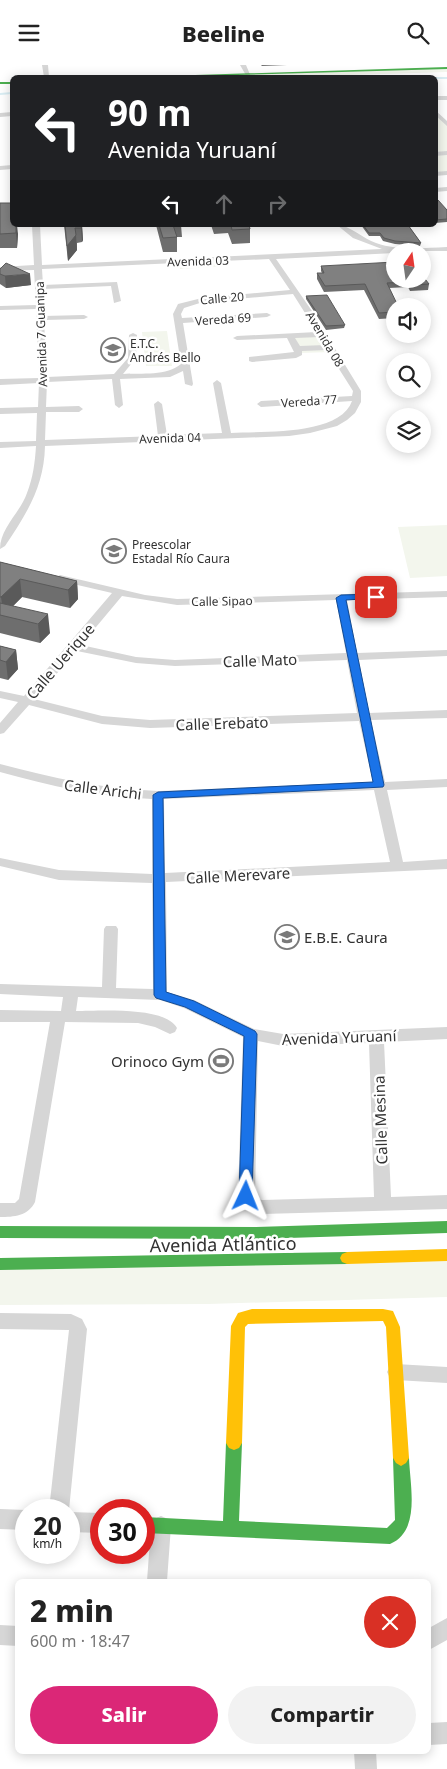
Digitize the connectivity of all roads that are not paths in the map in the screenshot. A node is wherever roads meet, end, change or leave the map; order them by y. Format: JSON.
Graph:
{"nodes":[{"id":1,"x":447,"y":68,"type":"edge"},
{"id":2,"x":247,"y":72,"type":"edge"},
{"id":3,"x":447,"y":72,"type":"edge"},
{"id":4,"x":198,"y":75,"type":"edge"},
{"id":5,"x":350,"y":75,"type":"edge"},
{"id":6,"x":438,"y":115,"type":"edge"},
{"id":7,"x":447,"y":124,"type":"edge"},
{"id":8,"x":36,"y":227,"type":"edge"},
{"id":9,"x":343,"y":227,"type":"edge"},
{"id":10,"x":386,"y":247,"type":"edge"},
{"id":11,"x":447,"y":249,"type":"edge"},
{"id":12,"x":431,"y":250,"type":"edge"},
{"id":13,"x":386,"y":251,"type":"edge"},
{"id":14,"x":270,"y":257,"type":"junction"},
{"id":15,"x":179,"y":265,"type":"junction"},
{"id":16,"x":39,"y":267,"type":"junction"},
{"id":17,"x":229,"y":267,"type":"dead end"},
{"id":18,"x":0,"y":269,"type":"edge"},
{"id":19,"x":40,"y":287,"type":"junction"},
{"id":20,"x":295,"y":292,"type":"junction"},
{"id":21,"x":117,"y":301,"type":"dead end"},
{"id":22,"x":41,"y":307,"type":"junction"},
{"id":23,"x":0,"y":308,"type":"edge"},
{"id":24,"x":267,"y":315,"type":"dead end"},
{"id":25,"x":84,"y":317,"type":"dead end"},
{"id":26,"x":42,"y":318,"type":"junction"},
{"id":27,"x":178,"y":321,"type":"junction"},
{"id":28,"x":133,"y":335,"type":"dead end"},
{"id":29,"x":321,"y":335,"type":"junction"},
{"id":30,"x":290,"y":336,"type":"junction"},
{"id":31,"x":237,"y":338,"type":"dead end"},
{"id":32,"x":329,"y":347,"type":"junction"},
{"id":33,"x":298,"y":351,"type":"junction"},
{"id":34,"x":252,"y":359,"type":"dead end"},
{"id":35,"x":186,"y":365,"type":"junction"},
{"id":36,"x":116,"y":377,"type":"junction"},
{"id":37,"x":43,"y":380,"type":"junction"},
{"id":38,"x":0,"y":382,"type":"edge"},
{"id":39,"x":217,"y":383,"type":"dead end"},
{"id":40,"x":189,"y":384,"type":"dead end"},
{"id":41,"x":358,"y":398,"type":"junction"},
{"id":42,"x":158,"y":404,"type":"dead end"},
{"id":43,"x":261,"y":404,"type":"dead end"},
{"id":44,"x":119,"y":405,"type":"dead end"},
{"id":45,"x":79,"y":409,"type":"dead end"},
{"id":46,"x":0,"y":411,"type":"edge"},
{"id":47,"x":43,"y":411,"type":"junction"},
{"id":48,"x":227,"y":435,"type":"junction"},
{"id":49,"x":163,"y":438,"type":"junction"},
{"id":50,"x":42,"y":443,"type":"junction"},
{"id":51,"x":0,"y":445,"type":"edge"},
{"id":52,"x":0,"y":546,"type":"edge"},
{"id":53,"x":53,"y":577,"type":"edge"},
{"id":54,"x":119,"y":592,"type":"junction"},
{"id":55,"x":447,"y":594,"type":"edge"},
{"id":56,"x":341,"y":598,"type":"junction"},
{"id":57,"x":74,"y":647,"type":"junction"},
{"id":58,"x":447,"y":653,"type":"edge"},
{"id":59,"x":352,"y":656,"type":"junction"},
{"id":60,"x":0,"y":694,"type":"edge"},
{"id":61,"x":26,"y":701,"type":"junction"},
{"id":62,"x":447,"y":714,"type":"edge"},
{"id":63,"x":364,"y":717,"type":"junction"},
{"id":64,"x":0,"y":730,"type":"edge"},
{"id":65,"x":0,"y":768,"type":"edge"},
{"id":66,"x":447,"y":783,"type":"edge"},
{"id":67,"x":379,"y":785,"type":"junction"},
{"id":68,"x":158,"y":795,"type":"junction"},
{"id":69,"x":0,"y":862,"type":"edge"},
{"id":70,"x":447,"y":864,"type":"edge"},
{"id":71,"x":398,"y":867,"type":"junction"},
{"id":72,"x":158,"y":879,"type":"junction"},
{"id":73,"x":111,"y":929,"type":"dead end"},
{"id":74,"x":0,"y":989,"type":"edge"},
{"id":75,"x":71,"y":991,"type":"junction"},
{"id":76,"x":109,"y":992,"type":"junction"},
{"id":77,"x":160,"y":995,"type":"junction"},
{"id":78,"x":0,"y":1016,"type":"edge"},
{"id":79,"x":63,"y":1017,"type":"junction"},
{"id":80,"x":170,"y":1028,"type":"dead end"},
{"id":81,"x":447,"y":1033,"type":"edge"},
{"id":82,"x":251,"y":1034,"type":"junction"},
{"id":83,"x":376,"y":1037,"type":"junction"},
{"id":84,"x":447,"y":1202,"type":"edge"},
{"id":85,"x":383,"y":1204,"type":"junction"},
{"id":86,"x":0,"y":1210,"type":"edge"},
{"id":87,"x":447,"y":1227,"type":"edge"},
{"id":88,"x":0,"y":1232,"type":"edge"},
{"id":89,"x":447,"y":1255,"type":"edge"},
{"id":90,"x":0,"y":1264,"type":"edge"},
{"id":91,"x":0,"y":1321,"type":"edge"},
{"id":92,"x":396,"y":1372,"type":"junction"},
{"id":93,"x":447,"y":1375,"type":"edge"},
{"id":94,"x":60,"y":1499,"type":"edge"},
{"id":95,"x":0,"y":1519,"type":"edge"},
{"id":96,"x":15,"y":1520,"type":"edge"},
{"id":97,"x":155,"y":1526,"type":"edge"},
{"id":98,"x":231,"y":1529,"type":"junction"},
{"id":99,"x":155,"y":1554,"type":"edge"},
{"id":100,"x":157,"y":1579,"type":"edge"},
{"id":101,"x":0,"y":1635,"type":"edge"},
{"id":102,"x":15,"y":1636,"type":"edge"},
{"id":103,"x":447,"y":1733,"type":"edge"},
{"id":104,"x":431,"y":1734,"type":"edge"},
{"id":105,"x":365,"y":1754,"type":"edge"},
{"id":106,"x":366,"y":1769,"type":"edge"}],
"edges":[{"from":1,"to":2,"type":"street"},
{"from":2,"to":4,"type":"street"},
{"from":3,"to":5,"type":"street"},
{"from":6,"to":7,"type":"street"},
{"from":8,"to":16,"type":"street","name":"Avenida 7 Guanipa"},
{"from":9,"to":10,"type":"street"},
{"from":11,"to":12,"type":"street","name":"Avenida 03"},
{"from":13,"to":14,"type":"street","name":"Avenida 03"},
{"from":14,"to":15,"type":"street","name":"Avenida 03"},
{"from":14,"to":20,"type":"street","name":"Avenida 08"},
{"from":15,"to":16,"type":"street","name":"Avenida 03"},
{"from":15,"to":17,"type":"street"},
{"from":16,"to":18,"type":"street","name":"Avenida 03"},
{"from":16,"to":19,"type":"street","name":"Avenida 7 Guanipa"},
{"from":19,"to":21,"type":"street"},
{"from":19,"to":22,"type":"street","name":"Avenida 7 Guanipa"},
{"from":20,"to":27,"type":"street","name":"Calle 20"},
{"from":20,"to":29,"type":"street","name":"Avenida 08"},
{"from":22,"to":23,"type":"street"},
{"from":22,"to":26,"type":"street","name":"Avenida 7 Guanipa"},
{"from":24,"to":27,"type":"street","name":"Vereda 69"},
{"from":25,"to":26,"type":"street"},
{"from":26,"to":37,"type":"street","name":"Avenida 7 Guanipa"},
{"from":27,"to":35,"type":"street"},
{"from":28,"to":36,"type":"street"},
{"from":29,"to":30,"type":"street"},
{"from":29,"to":32,"type":"street","name":"Avenida 08"},
{"from":30,"to":31,"type":"street"},
{"from":30,"to":33,"type":"street"},
{"from":32,"to":33,"type":"street"},
{"from":32,"to":41,"type":"street","name":"Avenida 08"},
{"from":33,"to":34,"type":"street"},
{"from":35,"to":36,"type":"street"},
{"from":35,"to":40,"type":"street"},
{"from":36,"to":37,"type":"street"},
{"from":36,"to":44,"type":"street"},
{"from":37,"to":38,"type":"street"},
{"from":37,"to":47,"type":"street","name":"Avenida 7 Guanipa"},
{"from":39,"to":48,"type":"street"},
{"from":41,"to":43,"type":"street","name":"Vereda 77"},
{"from":41,"to":48,"type":"street","name":"Avenida 04"},
{"from":42,"to":49,"type":"street"},
{"from":45,"to":47,"type":"street"},
{"from":46,"to":47,"type":"street"},
{"from":47,"to":50,"type":"street","name":"Avenida 7 Guanipa"},
{"from":48,"to":49,"type":"street","name":"Avenida 04"},
{"from":49,"to":50,"type":"street","name":"Avenida 04"},
{"from":50,"to":51,"type":"street","name":"Avenida 04"},
{"from":50,"to":52,"type":"street","name":"Avenida 7 Guanipa"},
{"from":53,"to":54,"type":"street","name":"Calle Sipao"},
{"from":54,"to":56,"type":"street","name":"Calle Sipao"},
{"from":54,"to":57,"type":"street","name":"Calle Uerique"},
{"from":55,"to":56,"type":"street","name":"Calle Sipao"},
{"from":56,"to":59,"type":"street"},
{"from":57,"to":59,"type":"street","name":"Calle Mato"},
{"from":57,"to":61,"type":"street","name":"Calle Uerique"},
{"from":58,"to":59,"type":"street","name":"Calle Mato"},
{"from":59,"to":63,"type":"street"},
{"from":60,"to":61,"type":"street","name":"Calle Erebato"},
{"from":61,"to":63,"type":"street","name":"Calle Erebato"},
{"from":61,"to":64,"type":"street","name":"Calle Uerique"},
{"from":62,"to":63,"type":"street","name":"Calle Erebato"},
{"from":63,"to":67,"type":"street"},
{"from":65,"to":68,"type":"street","name":"Calle Arichi"},
{"from":66,"to":67,"type":"street","name":"Calle Arichi"},
{"from":67,"to":68,"type":"street","name":"Calle Arichi"},
{"from":67,"to":71,"type":"street"},
{"from":68,"to":72,"type":"street"},
{"from":69,"to":72,"type":"street","name":"Calle Merevare"},
{"from":70,"to":71,"type":"street","name":"Calle Merevare"},
{"from":71,"to":72,"type":"street","name":"Calle Merevare"},
{"from":72,"to":77,"type":"street"},
{"from":73,"to":76,"type":"street"},
{"from":74,"to":75,"type":"street","name":"Avenida Yuruaní"},
{"from":75,"to":76,"type":"street","name":"Avenida Yuruaní"},
{"from":75,"to":79,"type":"street"},
{"from":76,"to":77,"type":"street","name":"Avenida Yuruaní"},
{"from":77,"to":82,"type":"street","name":"Avenida Yuruaní"},
{"from":78,"to":79,"type":"street"},
{"from":79,"to":80,"type":"street"},
{"from":79,"to":86,"type":"street"},
{"from":81,"to":83,"type":"street","name":"Avenida Yuruaní"},
{"from":82,"to":83,"type":"street","name":"Avenida Yuruaní"},
{"from":82,"to":85,"type":"street"},
{"from":83,"to":85,"type":"street","name":"Calle Mesina"},
{"from":84,"to":85,"type":"street"},
{"from":87,"to":88,"type":"street","name":"Avenida Atlántico"},
{"from":89,"to":90,"type":"street","name":"Avenida Atlántico"},
{"from":91,"to":94,"type":"street"},
{"from":92,"to":93,"type":"street"},
{"from":92,"to":98,"type":"street"},
{"from":92,"to":98,"type":"street"},
{"from":95,"to":96,"type":"street"},
{"from":97,"to":98,"type":"street"},
{"from":99,"to":100,"type":"street"},
{"from":101,"to":102,"type":"street"},
{"from":103,"to":104,"type":"street"},
{"from":105,"to":106,"type":"street"}]}
